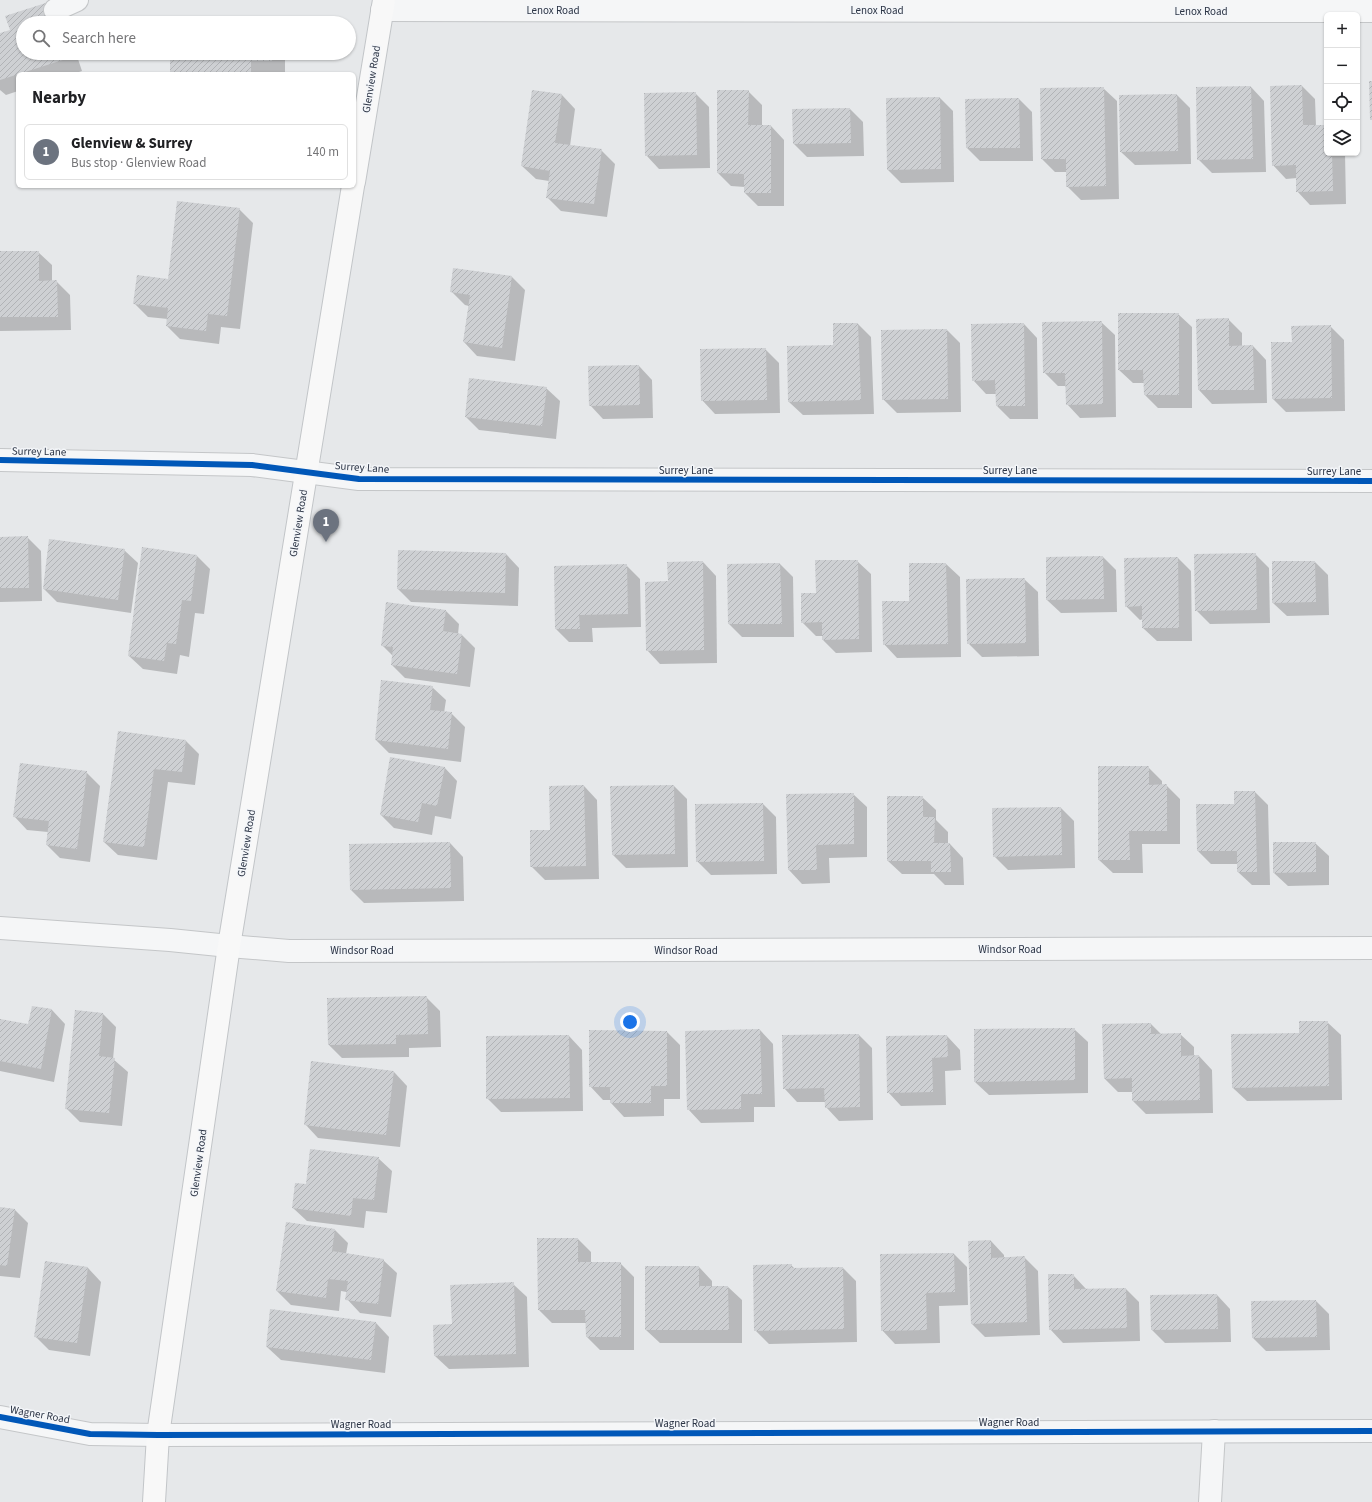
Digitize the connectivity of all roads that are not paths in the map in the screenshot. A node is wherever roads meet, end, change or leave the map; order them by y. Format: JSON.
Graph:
{"nodes":[{"id":1,"x":77,"y":0,"type":"edge"},
{"id":2,"x":383,"y":5,"type":"edge"},
{"id":3,"x":55,"y":10,"type":"dead end"},
{"id":4,"x":1372,"y":11,"type":"edge"},
{"id":5,"x":356,"y":170,"type":"edge"},
{"id":6,"x":353,"y":188,"type":"edge"},
{"id":7,"x":0,"y":460,"type":"edge"},
{"id":8,"x":306,"y":471,"type":"junction"},
{"id":9,"x":1372,"y":481,"type":"edge"},
{"id":10,"x":0,"y":928,"type":"edge"},
{"id":11,"x":229,"y":946,"type":"junction"},
{"id":12,"x":1372,"y":948,"type":"edge"},
{"id":13,"x":0,"y":1417,"type":"edge"},
{"id":14,"x":1214,"y":1431,"type":"junction"},
{"id":15,"x":1372,"y":1431,"type":"edge"},
{"id":16,"x":158,"y":1435,"type":"junction"},
{"id":17,"x":154,"y":1502,"type":"edge"},
{"id":18,"x":1210,"y":1502,"type":"edge"}],
"edges":[{"from":1,"to":3,"type":"street"},
{"from":2,"to":4,"type":"street","name":"Lenox Road"},
{"from":2,"to":5,"type":"main road","name":"Glenview Road"},
{"from":6,"to":8,"type":"main road","name":"Glenview Road"},
{"from":7,"to":8,"type":"street","name":"Surrey Lane"},
{"from":8,"to":9,"type":"street","name":"Surrey Lane"},
{"from":8,"to":11,"type":"main road","name":"Glenview Road"},
{"from":10,"to":11,"type":"street","name":"Windsor Road"},
{"from":11,"to":12,"type":"street","name":"Windsor Road"},
{"from":11,"to":16,"type":"main road","name":"Glenview Road"},
{"from":13,"to":16,"type":"street","name":"Wagner Road"},
{"from":14,"to":15,"type":"street","name":"Wagner Road"},
{"from":14,"to":16,"type":"street","name":"Wagner Road"},
{"from":14,"to":18,"type":"street"},
{"from":16,"to":17,"type":"main road","name":"Glenview Road"}]}
